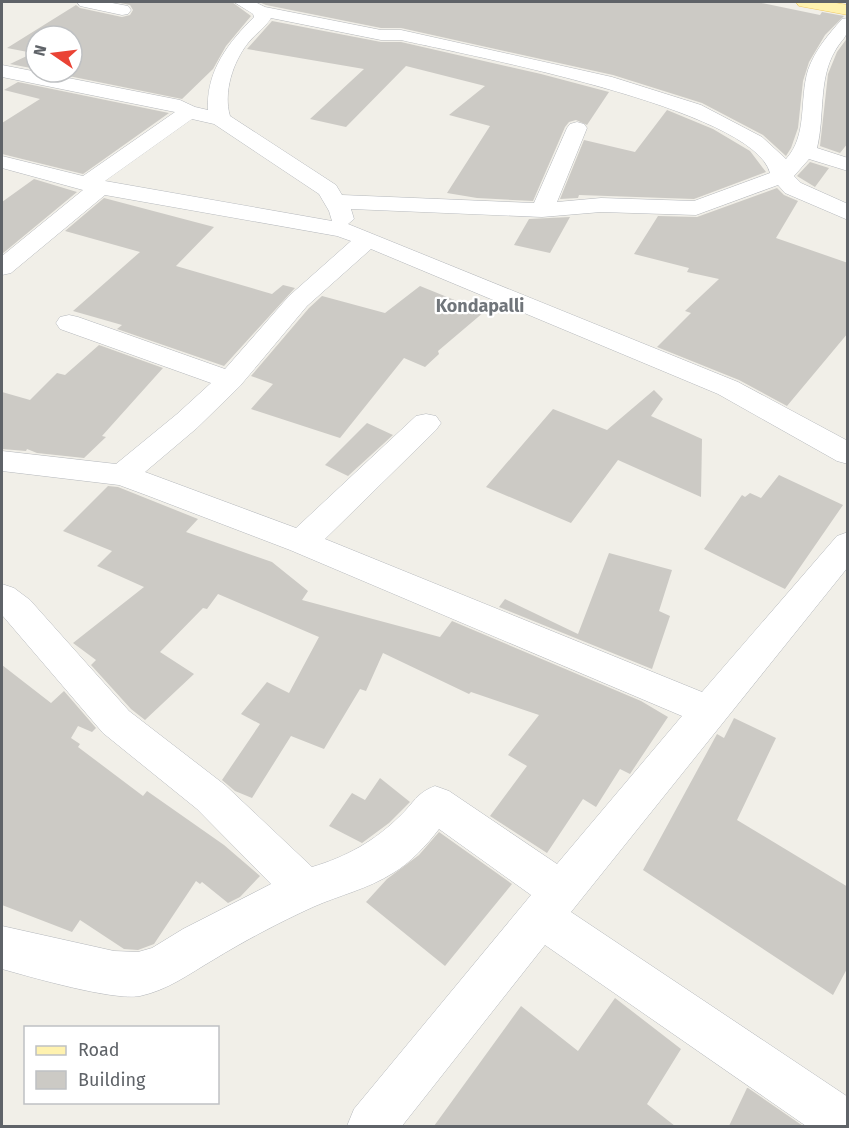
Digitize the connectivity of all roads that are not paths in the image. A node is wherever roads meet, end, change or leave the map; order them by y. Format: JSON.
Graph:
{"nodes":[{"id":1,"x":86,"y":2,"type":"edge"},
{"id":2,"x":241,"y":2,"type":"edge"},
{"id":3,"x":805,"y":2,"type":"edge"},
{"id":4,"x":122,"y":10,"type":"dead end"},
{"id":5,"x":848,"y":10,"type":"edge"},
{"id":6,"x":260,"y":11,"type":"junction"},
{"id":7,"x":848,"y":23,"type":"edge"},
{"id":8,"x":2,"y":71,"type":"edge"},
{"id":9,"x":188,"y":112,"type":"junction"},
{"id":10,"x":220,"y":119,"type":"junction"},
{"id":11,"x":577,"y":128,"type":"dead end"},
{"id":12,"x":804,"y":151,"type":"junction"},
{"id":13,"x":2,"y":162,"type":"edge"},
{"id":14,"x":848,"y":165,"type":"edge"},
{"id":15,"x":782,"y":176,"type":"junction"},
{"id":16,"x":93,"y":185,"type":"junction"},
{"id":17,"x":334,"y":201,"type":"junction"},
{"id":18,"x":542,"y":210,"type":"junction"},
{"id":19,"x":848,"y":213,"type":"edge"},
{"id":20,"x":342,"y":230,"type":"junction"},
{"id":21,"x":368,"y":239,"type":"junction"},
{"id":22,"x":2,"y":268,"type":"edge"},
{"id":23,"x":69,"y":323,"type":"dead end"},
{"id":24,"x":230,"y":380,"type":"junction"},
{"id":25,"x":426,"y":423,"type":"dead end"},
{"id":26,"x":848,"y":454,"type":"edge"},
{"id":27,"x":2,"y":460,"type":"edge"},
{"id":28,"x":123,"y":475,"type":"junction"},
{"id":29,"x":301,"y":542,"type":"junction"},
{"id":30,"x":848,"y":544,"type":"edge"},
{"id":31,"x":2,"y":597,"type":"edge"},
{"id":32,"x":707,"y":710,"type":"junction"},
{"id":33,"x":306,"y":889,"type":"junction"},
{"id":34,"x":552,"y":905,"type":"junction"},
{"id":35,"x":2,"y":948,"type":"edge"},
{"id":36,"x":371,"y":1126,"type":"edge"},
{"id":37,"x":848,"y":1126,"type":"edge"}],
"edges":[{"from":1,"to":4,"type":"street"},
{"from":2,"to":6,"type":"street"},
{"from":3,"to":5,"type":"main road"},
{"from":6,"to":10,"type":"street"},
{"from":6,"to":15,"type":"street"},
{"from":7,"to":12,"type":"street"},
{"from":8,"to":9,"type":"street"},
{"from":9,"to":10,"type":"street"},
{"from":9,"to":16,"type":"street"},
{"from":10,"to":17,"type":"street"},
{"from":11,"to":18,"type":"street"},
{"from":12,"to":14,"type":"street"},
{"from":12,"to":15,"type":"street"},
{"from":13,"to":16,"type":"street"},
{"from":15,"to":18,"type":"street"},
{"from":15,"to":19,"type":"street"},
{"from":16,"to":20,"type":"street"},
{"from":16,"to":22,"type":"street"},
{"from":17,"to":18,"type":"street"},
{"from":17,"to":20,"type":"street"},
{"from":20,"to":21,"type":"street"},
{"from":21,"to":24,"type":"street"},
{"from":21,"to":26,"type":"street"},
{"from":23,"to":24,"type":"street"},
{"from":24,"to":28,"type":"street"},
{"from":25,"to":29,"type":"street"},
{"from":27,"to":28,"type":"street"},
{"from":28,"to":29,"type":"street"},
{"from":29,"to":32,"type":"street"},
{"from":30,"to":32,"type":"street"},
{"from":31,"to":33,"type":"street"},
{"from":32,"to":34,"type":"street"},
{"from":33,"to":34,"type":"street"},
{"from":33,"to":35,"type":"street"},
{"from":34,"to":36,"type":"street"},
{"from":34,"to":37,"type":"street"}]}
